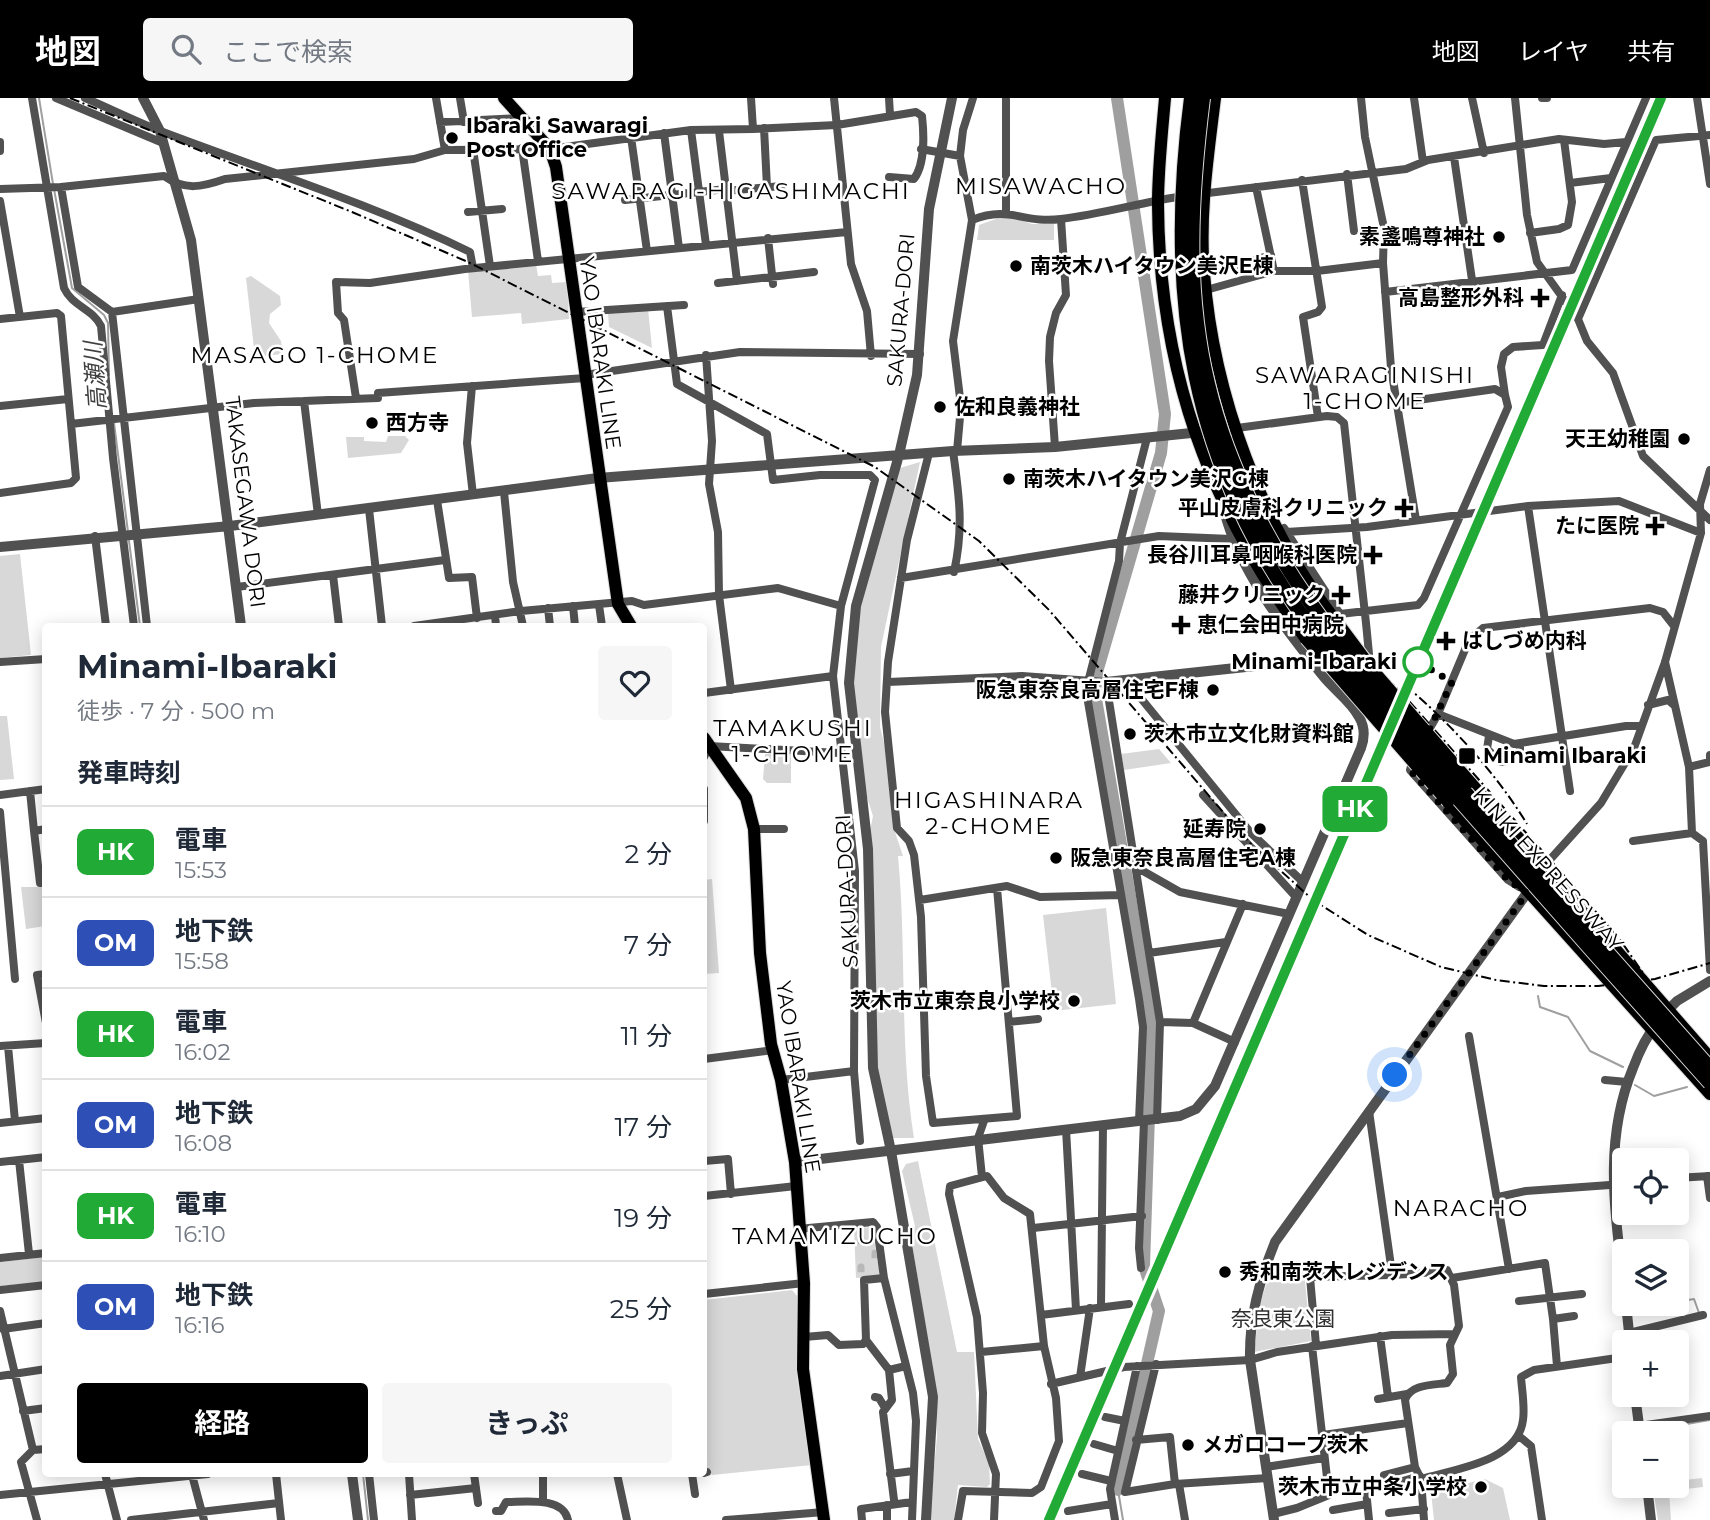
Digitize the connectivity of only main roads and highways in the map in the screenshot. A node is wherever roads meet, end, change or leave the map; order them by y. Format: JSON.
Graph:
{"nodes":[{"id":1,"x":504,"y":98,"type":"edge"},
{"id":2,"x":1165,"y":98,"type":"edge"},
{"id":3,"x":1191,"y":98,"type":"edge"},
{"id":4,"x":1203,"y":98,"type":"edge"},
{"id":5,"x":1214,"y":98,"type":"edge"},
{"id":6,"x":629,"y":623,"type":"edge"},
{"id":7,"x":707,"y":749,"type":"edge"},
{"id":8,"x":1710,"y":1058,"type":"edge"},
{"id":9,"x":1710,"y":1068,"type":"edge"},
{"id":10,"x":1710,"y":1083,"type":"edge"},
{"id":11,"x":1710,"y":1094,"type":"edge"},
{"id":12,"x":824,"y":1516,"type":"edge"}],
"edges":[{"from":1,"to":6,"type":"main road","name":"YAO IBARAKI LINE"},
{"from":2,"to":11,"type":"main road","bridge":true},
{"from":3,"to":10,"type":"highway","name":"KINKI EXPRESSWAY","bridge":true},
{"from":4,"to":9,"type":"highway","name":"KINKI EXPRESSWAY","bridge":true},
{"from":5,"to":8,"type":"main road","bridge":true},
{"from":7,"to":12,"type":"main road","name":"YAO IBARAKI LINE"}]}
